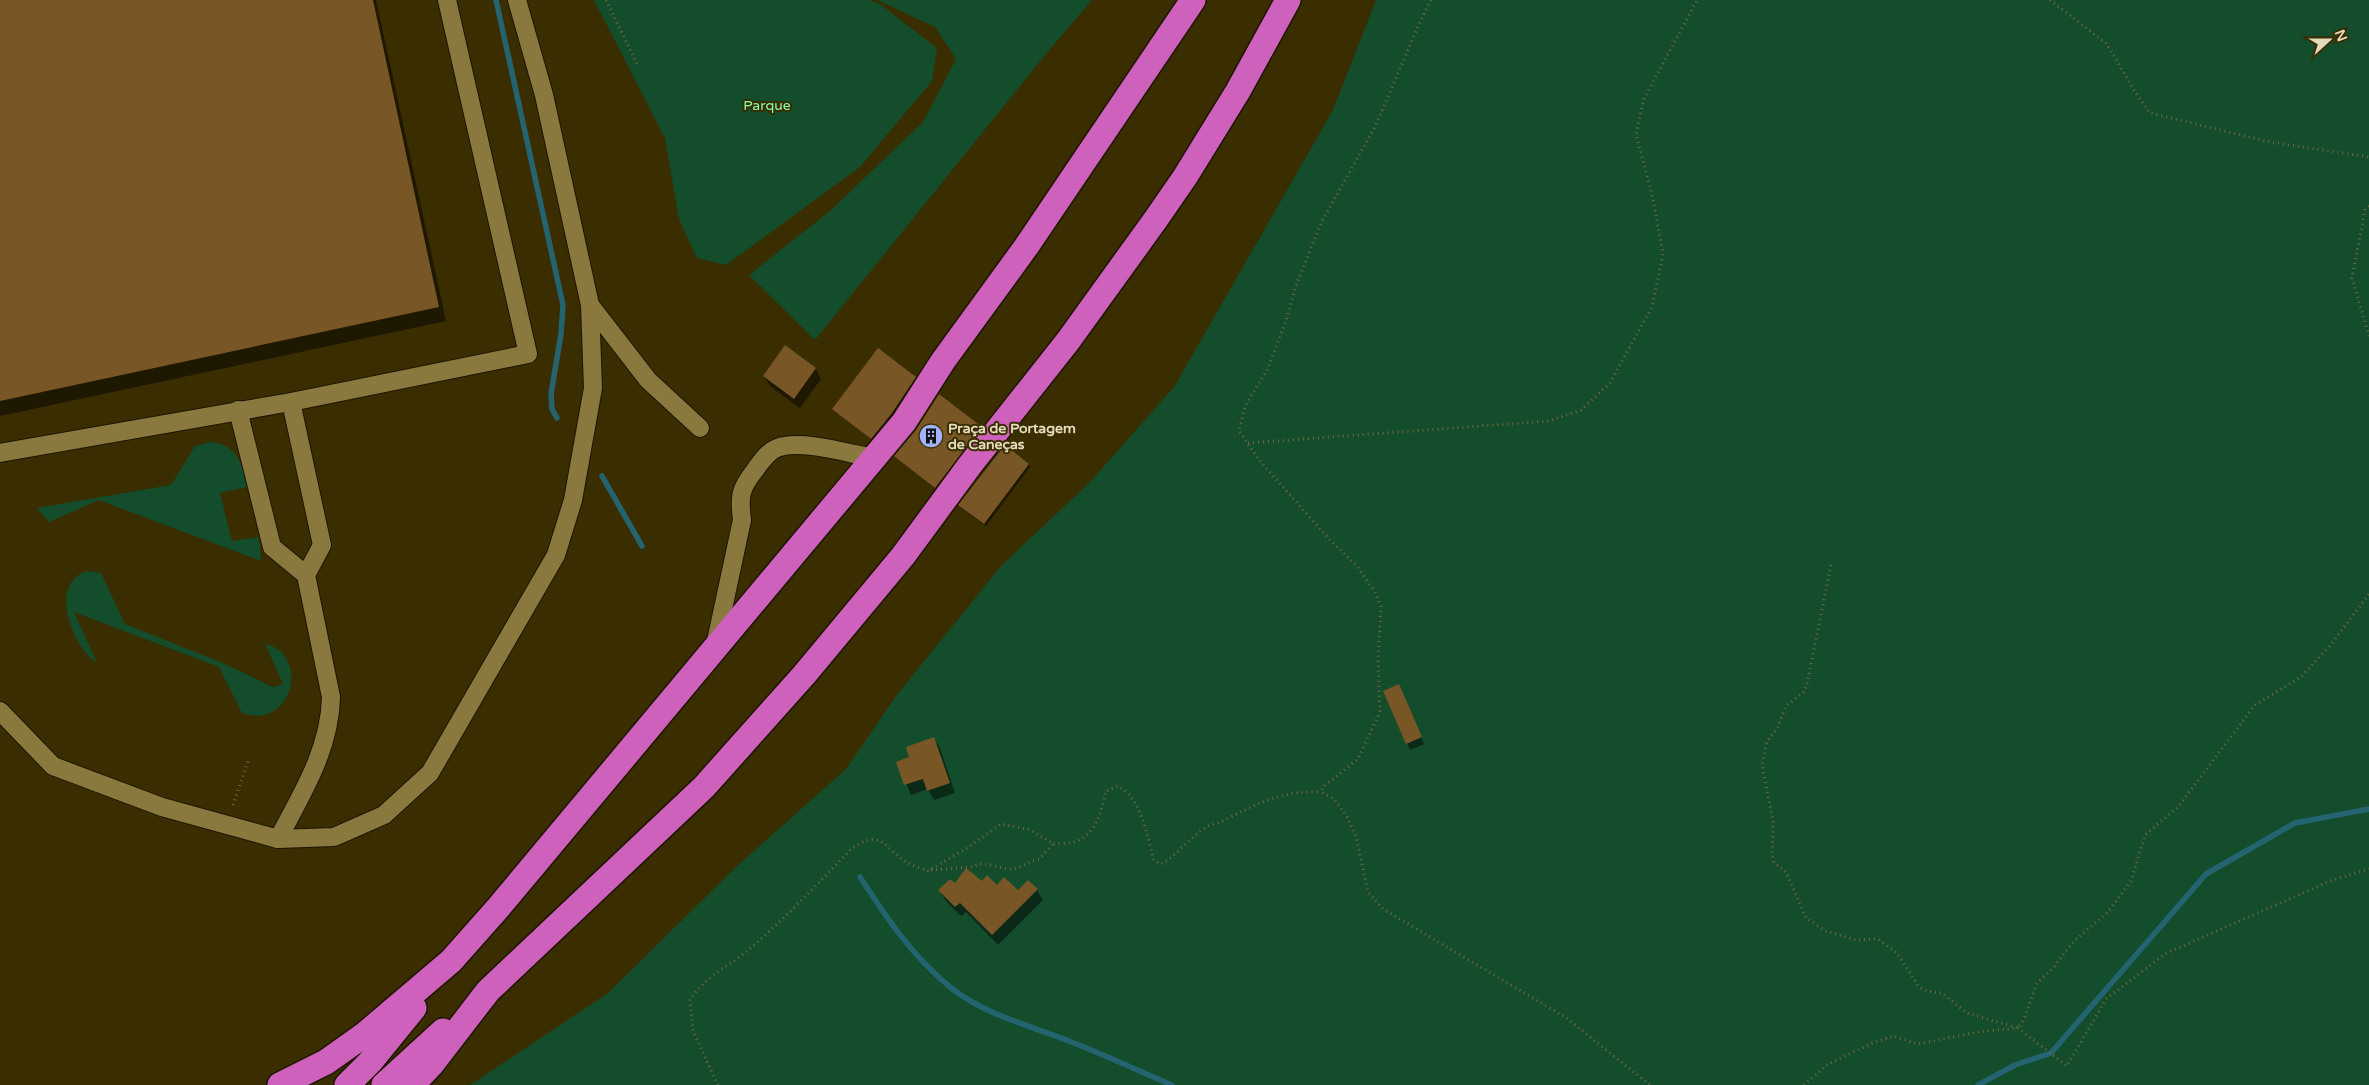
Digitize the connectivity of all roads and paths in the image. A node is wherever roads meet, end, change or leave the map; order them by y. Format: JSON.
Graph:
{"nodes":[{"id":1,"x":447,"y":0,"type":"edge"},
{"id":2,"x":517,"y":0,"type":"edge"},
{"id":3,"x":606,"y":0,"type":"edge"},
{"id":4,"x":1193,"y":0,"type":"edge"},
{"id":5,"x":1288,"y":0,"type":"edge"},
{"id":6,"x":1431,"y":0,"type":"edge"},
{"id":7,"x":1697,"y":0,"type":"edge"},
{"id":8,"x":2050,"y":0,"type":"edge"},
{"id":9,"x":637,"y":64,"type":"dead end"},
{"id":10,"x":2369,"y":157,"type":"edge"},
{"id":11,"x":2369,"y":206,"type":"edge"},
{"id":12,"x":590,"y":305,"type":"junction"},
{"id":13,"x":2369,"y":336,"type":"edge"},
{"id":14,"x":291,"y":402,"type":"junction"},
{"id":15,"x":238,"y":410,"type":"junction"},
{"id":16,"x":700,"y":428,"type":"dead end"},
{"id":17,"x":1247,"y":443,"type":"junction"},
{"id":18,"x":0,"y":453,"type":"edge"},
{"id":19,"x":873,"y":458,"type":"junction"},
{"id":20,"x":1831,"y":565,"type":"dead end"},
{"id":21,"x":306,"y":574,"type":"junction"},
{"id":22,"x":2369,"y":594,"type":"edge"},
{"id":23,"x":715,"y":648,"type":"junction"},
{"id":24,"x":0,"y":711,"type":"edge"},
{"id":25,"x":249,"y":758,"type":"dead end"},
{"id":26,"x":1321,"y":792,"type":"junction"},
{"id":27,"x":233,"y":805,"type":"dead end"},
{"id":28,"x":278,"y":839,"type":"junction"},
{"id":29,"x":1053,"y":844,"type":"junction"},
{"id":30,"x":2369,"y":869,"type":"edge"},
{"id":31,"x":928,"y":870,"type":"junction"},
{"id":32,"x":451,"y":962,"type":"junction"},
{"id":33,"x":488,"y":991,"type":"junction"},
{"id":34,"x":2018,"y":1028,"type":"junction"},
{"id":35,"x":280,"y":1085,"type":"edge"},
{"id":36,"x":347,"y":1085,"type":"edge"},
{"id":37,"x":384,"y":1085,"type":"edge"},
{"id":38,"x":412,"y":1085,"type":"edge"},
{"id":39,"x":718,"y":1085,"type":"edge"},
{"id":40,"x":1650,"y":1085,"type":"edge"},
{"id":41,"x":1804,"y":1085,"type":"edge"}],
"edges":[{"from":1,"to":14,"type":"street"},
{"from":2,"to":12,"type":"street"},
{"from":3,"to":9,"type":"path"},
{"from":4,"to":19,"type":"highway"},
{"from":5,"to":33,"type":"highway"},
{"from":6,"to":17,"type":"path"},
{"from":7,"to":17,"type":"path"},
{"from":8,"to":10,"type":"path"},
{"from":11,"to":13,"type":"path"},
{"from":12,"to":16,"type":"street"},
{"from":12,"to":28,"type":"street"},
{"from":14,"to":15,"type":"street"},
{"from":14,"to":21,"type":"street"},
{"from":15,"to":18,"type":"street"},
{"from":15,"to":21,"type":"street"},
{"from":17,"to":26,"type":"path"},
{"from":19,"to":23,"type":"highway"},
{"from":19,"to":23,"type":"street"},
{"from":20,"to":34,"type":"path"},
{"from":21,"to":28,"type":"street"},
{"from":22,"to":34,"type":"path"},
{"from":23,"to":32,"type":"highway"},
{"from":24,"to":28,"type":"street"},
{"from":25,"to":27,"type":"path"},
{"from":26,"to":29,"type":"path"},
{"from":26,"to":40,"type":"path"},
{"from":29,"to":31,"type":"path"},
{"from":29,"to":31,"type":"path"},
{"from":30,"to":34,"type":"path"},
{"from":31,"to":39,"type":"path"},
{"from":32,"to":35,"type":"highway"},
{"from":32,"to":36,"type":"highway"},
{"from":33,"to":37,"type":"highway"},
{"from":33,"to":38,"type":"highway"},
{"from":34,"to":41,"type":"path"}]}
